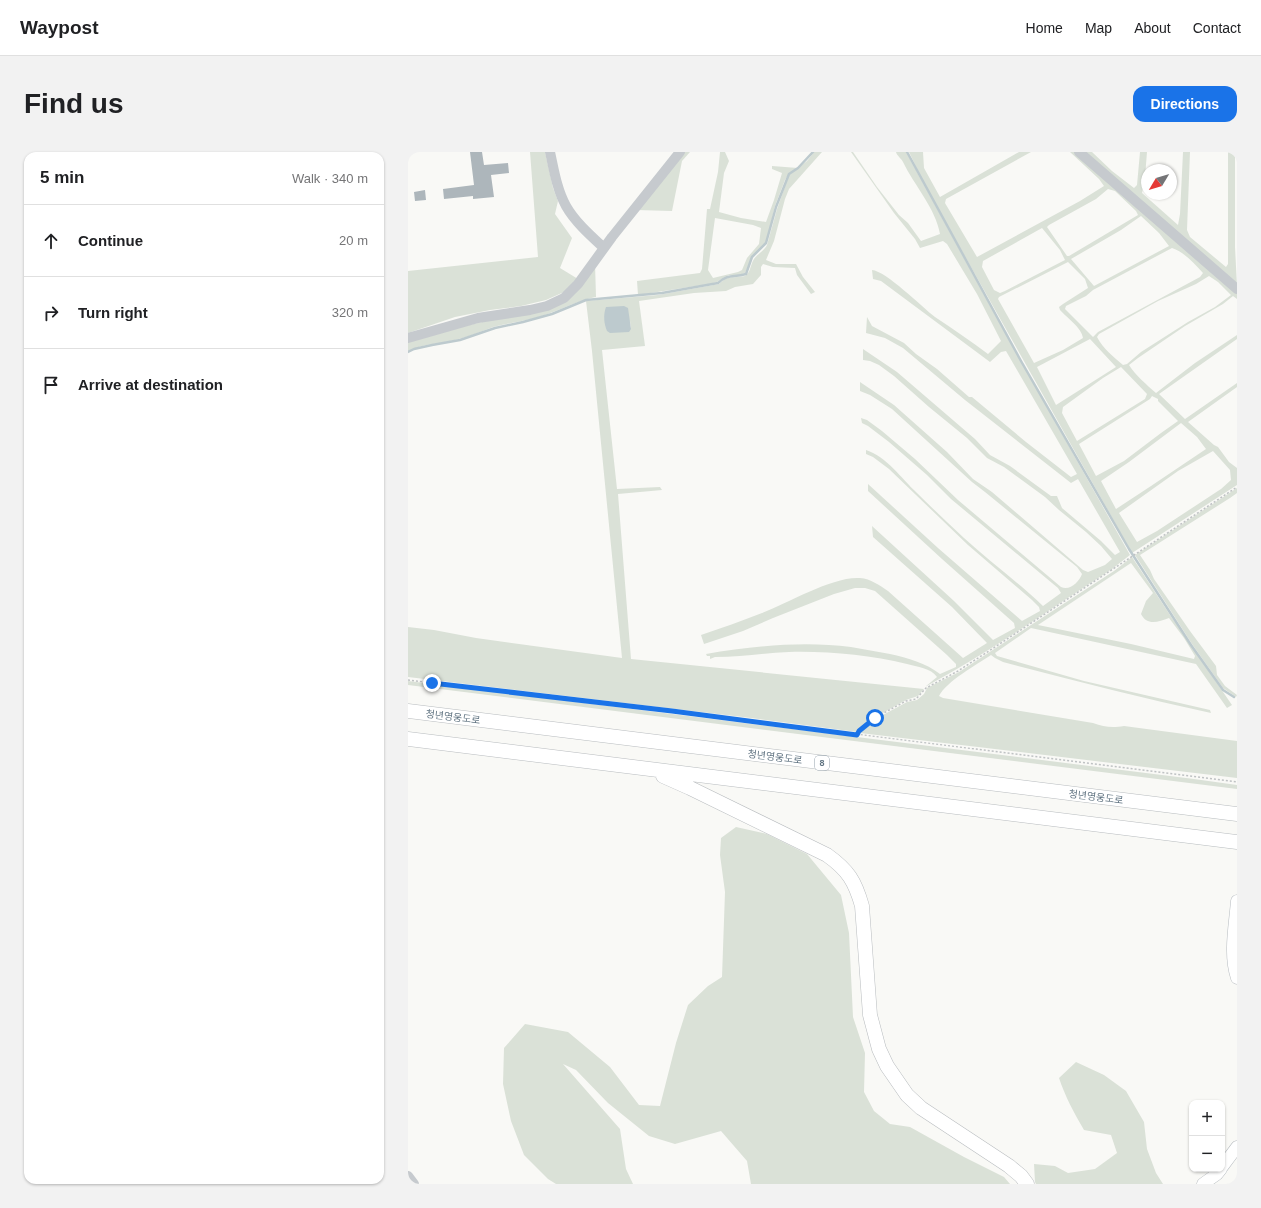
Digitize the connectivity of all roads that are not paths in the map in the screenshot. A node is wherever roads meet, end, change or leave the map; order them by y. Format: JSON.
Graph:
{"nodes":[{"id":1,"x":550,"y":152,"type":"edge"},
{"id":2,"x":680,"y":152,"type":"edge"},
{"id":3,"x":1079,"y":152,"type":"edge"},
{"id":4,"x":604,"y":248,"type":"junction"},
{"id":5,"x":1237,"y":289,"type":"edge"},
{"id":6,"x":408,"y":338,"type":"edge"},
{"id":7,"x":408,"y":711,"type":"edge"},
{"id":8,"x":408,"y":739,"type":"edge"},
{"id":9,"x":632,"y":767,"type":"junction"},
{"id":10,"x":1237,"y":814,"type":"edge"},
{"id":11,"x":1237,"y":842,"type":"edge"},
{"id":12,"x":1237,"y":901,"type":"edge"},
{"id":13,"x":1237,"y":978,"type":"edge"},
{"id":14,"x":1237,"y":1147,"type":"edge"},
{"id":15,"x":1225,"y":1163,"type":"edge"},
{"id":16,"x":1218,"y":1172,"type":"edge"},
{"id":17,"x":408,"y":1176,"type":"edge"},
{"id":18,"x":414,"y":1184,"type":"edge"},
{"id":19,"x":1028,"y":1184,"type":"edge"},
{"id":20,"x":1203,"y":1184,"type":"edge"}],
"edges":[{"from":1,"to":4,"type":"street"},
{"from":2,"to":4,"type":"street"},
{"from":3,"to":5,"type":"street"},
{"from":4,"to":6,"type":"street"},
{"from":7,"to":10,"type":"highway","name":"청년영웅도로","number":"8"},
{"from":8,"to":9,"type":"highway"},
{"from":9,"to":11,"type":"highway"},
{"from":9,"to":19,"type":"highway"},
{"from":12,"to":13,"type":"main road"},
{"from":14,"to":15,"type":"main road"},
{"from":16,"to":20,"type":"main road"},
{"from":17,"to":18,"type":"street"}]}
